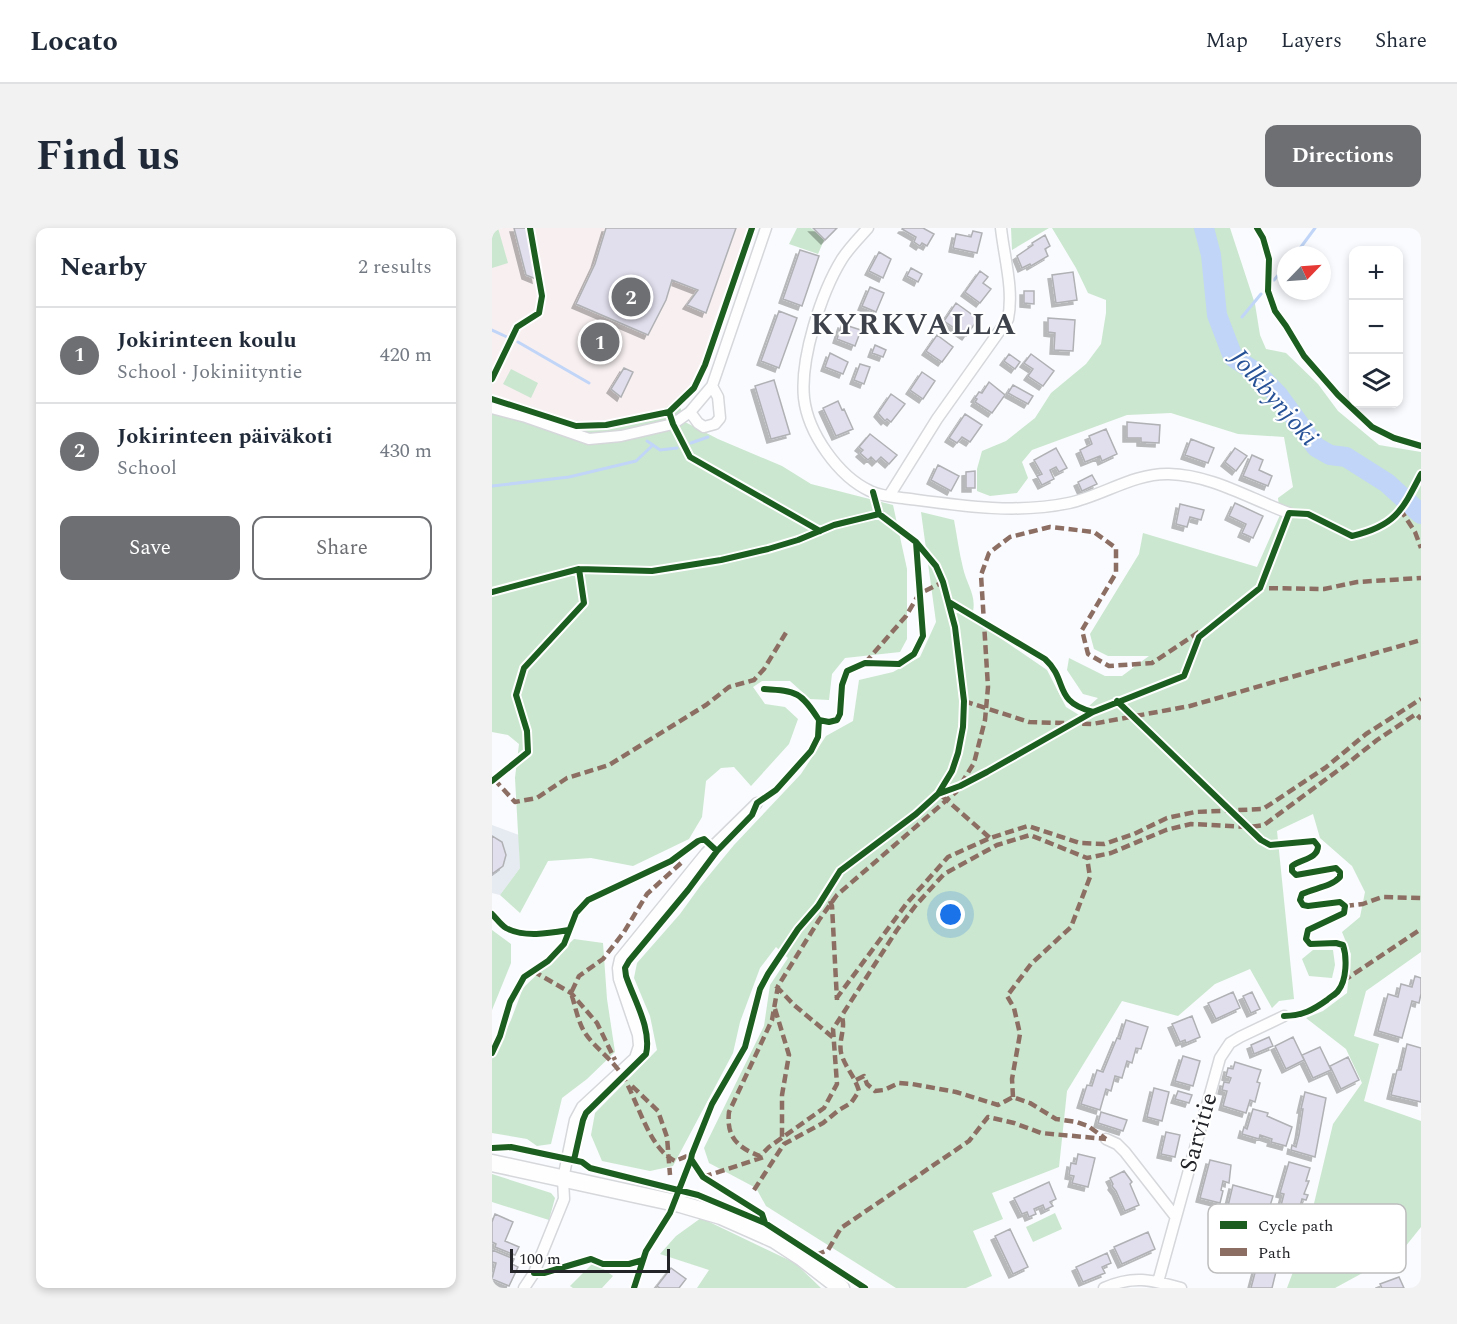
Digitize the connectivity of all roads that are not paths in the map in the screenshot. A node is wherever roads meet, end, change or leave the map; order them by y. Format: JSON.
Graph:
{"nodes":[{"id":1,"x":766,"y":228,"type":"edge"},
{"id":2,"x":868,"y":228,"type":"edge"},
{"id":3,"x":1000,"y":228,"type":"edge"},
{"id":4,"x":712,"y":386,"type":"junction"},
{"id":5,"x":492,"y":408,"type":"edge"},
{"id":6,"x":690,"y":412,"type":"junction"},
{"id":7,"x":889,"y":496,"type":"junction"},
{"id":8,"x":1289,"y":513,"type":"dead end"},
{"id":9,"x":757,"y":803,"type":"dead end"},
{"id":10,"x":1284,"y":1016,"type":"dead end"},
{"id":11,"x":1106,"y":1139,"type":"dead end"},
{"id":12,"x":492,"y":1163,"type":"edge"},
{"id":13,"x":563,"y":1179,"type":"junction"},
{"id":14,"x":1175,"y":1216,"type":"junction"},
{"id":15,"x":1158,"y":1282,"type":"junction"},
{"id":16,"x":524,"y":1288,"type":"edge"},
{"id":17,"x":841,"y":1288,"type":"edge"},
{"id":18,"x":1104,"y":1288,"type":"edge"},
{"id":19,"x":1181,"y":1288,"type":"edge"}],
"edges":[{"from":1,"to":4,"type":"street"},
{"from":2,"to":7,"type":"street"},
{"from":3,"to":7,"type":"street"},
{"from":4,"to":6,"type":"street"},
{"from":4,"to":6,"type":"street"},
{"from":5,"to":6,"type":"street"},
{"from":7,"to":8,"type":"street"},
{"from":9,"to":13,"type":"street"},
{"from":10,"to":14,"type":"street","name":"Sarvitie"},
{"from":11,"to":14,"type":"street"},
{"from":12,"to":13,"type":"main road"},
{"from":13,"to":16,"type":"street"},
{"from":13,"to":17,"type":"main road"},
{"from":14,"to":15,"type":"street","name":"Sarvitie"},
{"from":15,"to":18,"type":"street"},
{"from":15,"to":19,"type":"street"}]}
